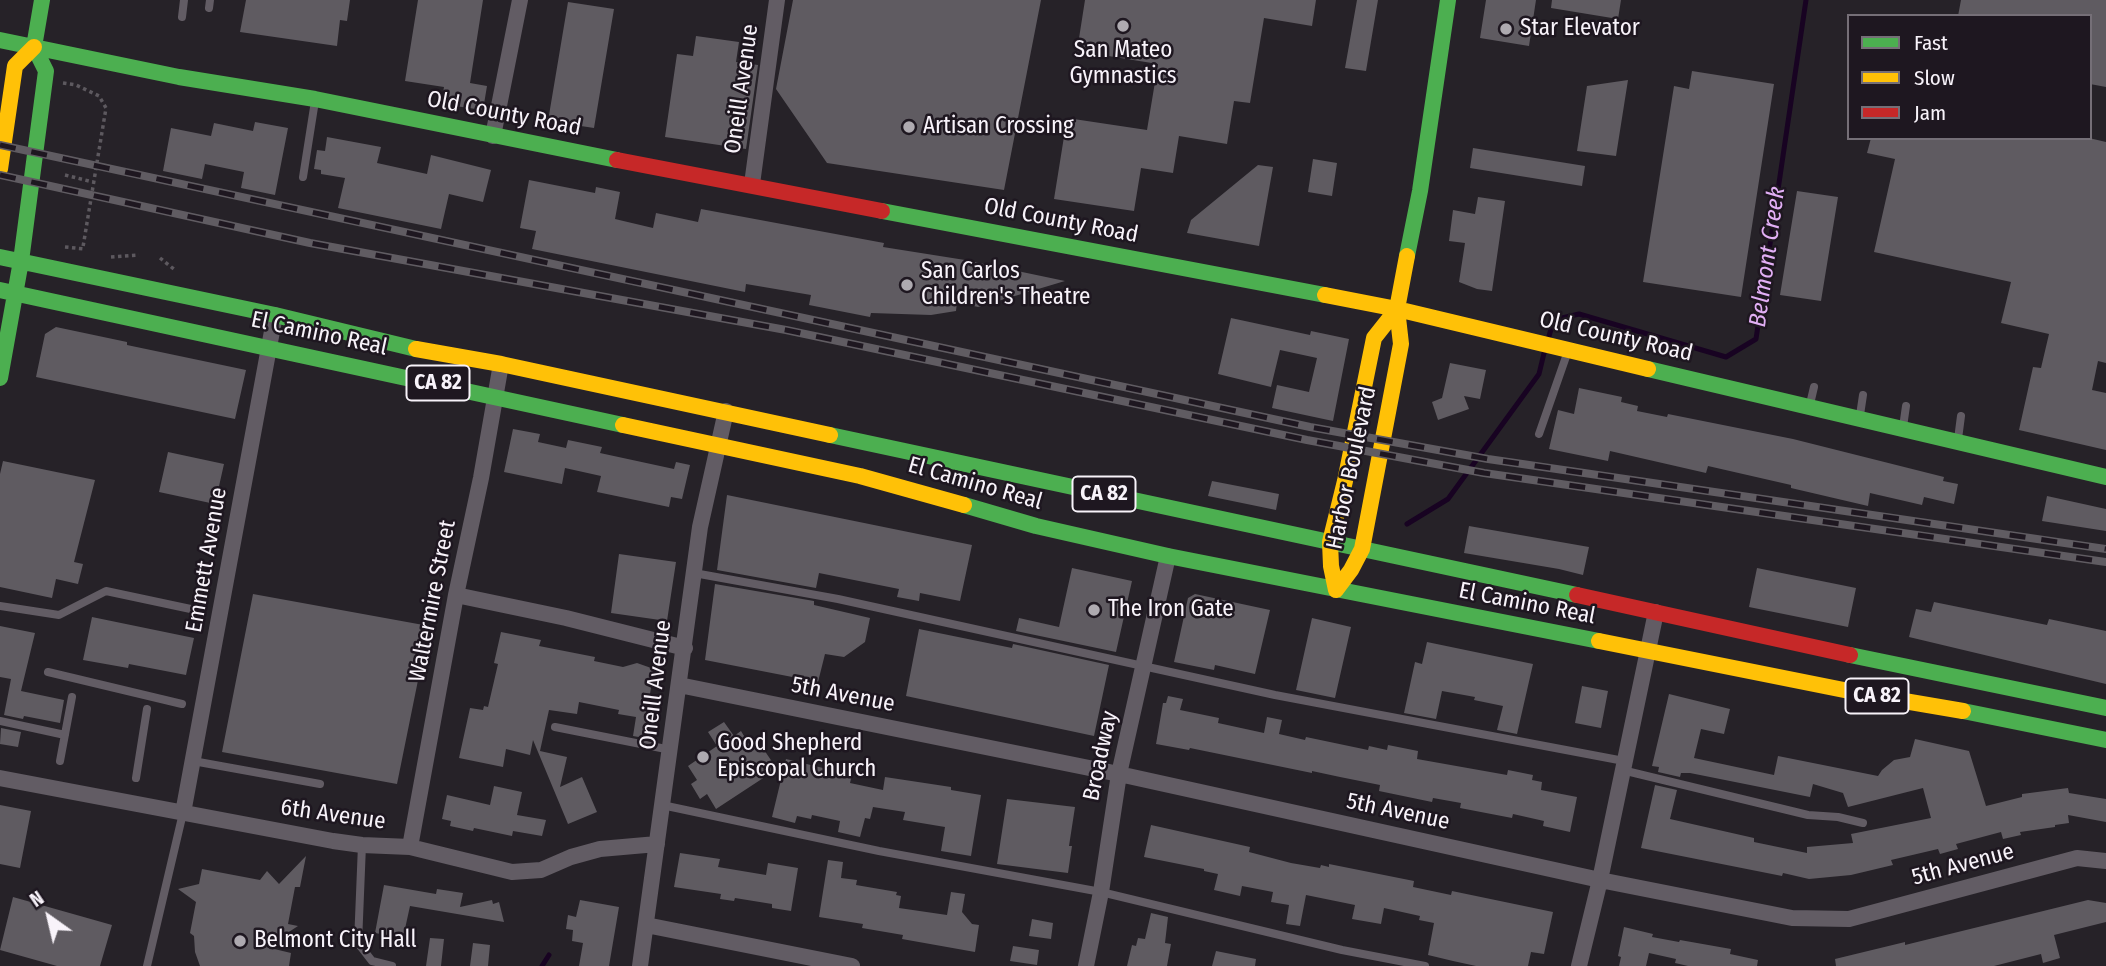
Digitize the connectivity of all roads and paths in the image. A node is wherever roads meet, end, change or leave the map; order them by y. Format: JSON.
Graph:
{"nodes":[{"id":1,"x":42,"y":0,"type":"edge"},
{"id":2,"x":184,"y":0,"type":"edge"},
{"id":3,"x":520,"y":0,"type":"edge"},
{"id":4,"x":778,"y":0,"type":"edge"},
{"id":5,"x":1448,"y":0,"type":"edge"},
{"id":6,"x":182,"y":17,"type":"dead end"},
{"id":7,"x":0,"y":40,"type":"edge"},
{"id":8,"x":34,"y":47,"type":"junction"},
{"id":9,"x":76,"y":85,"type":"dead end"},
{"id":10,"x":315,"y":99,"type":"junction"},
{"id":11,"x":493,"y":136,"type":"junction"},
{"id":12,"x":0,"y":169,"type":"edge"},
{"id":13,"x":65,"y":175,"type":"dead end"},
{"id":14,"x":303,"y":177,"type":"dead end"},
{"id":15,"x":93,"y":182,"type":"junction"},
{"id":16,"x":752,"y":184,"type":"junction"},
{"id":17,"x":56,"y":247,"type":"dead end"},
{"id":18,"x":83,"y":247,"type":"junction"},
{"id":19,"x":90,"y":254,"type":"dead end"},
{"id":20,"x":139,"y":255,"type":"dead end"},
{"id":21,"x":0,"y":257,"type":"edge"},
{"id":22,"x":104,"y":257,"type":"dead end"},
{"id":23,"x":21,"y":261,"type":"junction"},
{"id":24,"x":8,"y":291,"type":"edge"},
{"id":25,"x":1397,"y":309,"type":"junction"},
{"id":26,"x":275,"y":315,"type":"junction"},
{"id":27,"x":1553,"y":345,"type":"junction"},
{"id":28,"x":269,"y":346,"type":"junction"},
{"id":29,"x":500,"y":364,"type":"junction"},
{"id":30,"x":0,"y":377,"type":"edge"},
{"id":31,"x":1814,"y":387,"type":"dead end"},
{"id":32,"x":495,"y":395,"type":"junction"},
{"id":33,"x":1863,"y":395,"type":"dead end"},
{"id":34,"x":1809,"y":406,"type":"junction"},
{"id":35,"x":1906,"y":406,"type":"dead end"},
{"id":36,"x":726,"y":411,"type":"junction"},
{"id":37,"x":1961,"y":416,"type":"dead end"},
{"id":38,"x":1859,"y":418,"type":"junction"},
{"id":39,"x":1903,"y":429,"type":"junction"},
{"id":40,"x":1539,"y":434,"type":"dead end"},
{"id":41,"x":1958,"y":442,"type":"junction"},
{"id":42,"x":720,"y":445,"type":"junction"},
{"id":43,"x":2106,"y":477,"type":"edge"},
{"id":44,"x":1330,"y":542,"type":"junction"},
{"id":45,"x":1362,"y":549,"type":"junction"},
{"id":46,"x":1168,"y":556,"type":"junction"},
{"id":47,"x":694,"y":573,"type":"junction"},
{"id":48,"x":1336,"y":590,"type":"junction"},
{"id":49,"x":456,"y":595,"type":"junction"},
{"id":50,"x":0,"y":606,"type":"edge"},
{"id":51,"x":200,"y":611,"type":"dead end"},
{"id":52,"x":1656,"y":612,"type":"junction"},
{"id":53,"x":685,"y":648,"type":"junction"},
{"id":54,"x":1648,"y":650,"type":"junction"},
{"id":55,"x":1144,"y":667,"type":"junction"},
{"id":56,"x":48,"y":671,"type":"dead end"},
{"id":57,"x":679,"y":685,"type":"junction"},
{"id":58,"x":72,"y":697,"type":"dead end"},
{"id":59,"x":182,"y":704,"type":"dead end"},
{"id":60,"x":2106,"y":708,"type":"edge"},
{"id":61,"x":147,"y":709,"type":"dead end"},
{"id":62,"x":0,"y":722,"type":"edge"},
{"id":63,"x":555,"y":727,"type":"dead end"},
{"id":64,"x":65,"y":735,"type":"junction"},
{"id":65,"x":2106,"y":740,"type":"edge"},
{"id":66,"x":671,"y":750,"type":"junction"},
{"id":67,"x":60,"y":761,"type":"dead end"},
{"id":68,"x":193,"y":761,"type":"junction"},
{"id":69,"x":1623,"y":765,"type":"junction"},
{"id":70,"x":1119,"y":774,"type":"junction"},
{"id":71,"x":0,"y":778,"type":"edge"},
{"id":72,"x":136,"y":778,"type":"dead end"},
{"id":73,"x":320,"y":784,"type":"dead end"},
{"id":74,"x":662,"y":805,"type":"junction"},
{"id":75,"x":183,"y":813,"type":"junction"},
{"id":76,"x":1863,"y":823,"type":"dead end"},
{"id":77,"x":657,"y":844,"type":"junction"},
{"id":78,"x":362,"y":845,"type":"junction"},
{"id":79,"x":410,"y":847,"type":"junction"},
{"id":80,"x":2106,"y":861,"type":"edge"},
{"id":81,"x":1600,"y":880,"type":"junction"},
{"id":82,"x":1101,"y":892,"type":"junction"},
{"id":83,"x":646,"y":925,"type":"junction"},
{"id":84,"x":147,"y":966,"type":"edge"},
{"id":85,"x":392,"y":966,"type":"edge"},
{"id":86,"x":640,"y":966,"type":"edge"},
{"id":87,"x":852,"y":966,"type":"edge"},
{"id":88,"x":1086,"y":966,"type":"edge"},
{"id":89,"x":1425,"y":966,"type":"edge"},
{"id":90,"x":1578,"y":966,"type":"edge"}],
"edges":[{"from":1,"to":8,"type":"main road"},
{"from":2,"to":6,"type":"lane"},
{"from":3,"to":11,"type":"street"},
{"from":4,"to":16,"type":"street","name":"Oneill Avenue"},
{"from":5,"to":25,"type":"main road","name":"Harbor Boulevard"},
{"from":7,"to":8,"type":"main road","name":"Old County Road"},
{"from":8,"to":10,"type":"main road","name":"Old County Road"},
{"from":8,"to":12,"type":"main road"},
{"from":8,"to":23,"type":"main road"},
{"from":9,"to":15,"type":"path"},
{"from":10,"to":11,"type":"main road","name":"Old County Road"},
{"from":10,"to":14,"type":"lane"},
{"from":11,"to":16,"type":"main road","name":"Old County Road"},
{"from":13,"to":15,"type":"path"},
{"from":15,"to":18,"type":"path"},
{"from":16,"to":25,"type":"main road","name":"Old County Road"},
{"from":17,"to":18,"type":"path"},
{"from":18,"to":19,"type":"path"},
{"from":20,"to":22,"type":"path"},
{"from":21,"to":23,"type":"main road","name":"El Camino Real","number":"CA 82"},
{"from":23,"to":24,"type":"main road"},
{"from":23,"to":26,"type":"main road","name":"El Camino Real","number":"CA 82"},
{"from":24,"to":28,"type":"main road","name":"El Camino Real","number":"CA 82"},
{"from":24,"to":30,"type":"main road"},
{"from":25,"to":27,"type":"main road","name":"Old County Road"},
{"from":25,"to":44,"type":"main road","name":"Harbor Boulevard"},
{"from":25,"to":45,"type":"main road","name":"Harbor Boulevard"},
{"from":26,"to":28,"type":"street","name":"Emmett Avenue"},
{"from":26,"to":29,"type":"main road","name":"El Camino Real","number":"CA 82"},
{"from":27,"to":34,"type":"main road","name":"Old County Road"},
{"from":27,"to":40,"type":"lane"},
{"from":28,"to":32,"type":"main road","name":"El Camino Real","number":"CA 82"},
{"from":28,"to":68,"type":"street","name":"Emmett Avenue"},
{"from":29,"to":32,"type":"street","name":"Waltermire Street"},
{"from":29,"to":36,"type":"main road","name":"El Camino Real","number":"CA 82"},
{"from":31,"to":34,"type":"lane"},
{"from":32,"to":42,"type":"main road","name":"El Camino Real","number":"CA 82"},
{"from":32,"to":49,"type":"street","name":"Waltermire Street"},
{"from":33,"to":38,"type":"lane"},
{"from":34,"to":38,"type":"main road","name":"Old County Road"},
{"from":35,"to":39,"type":"lane"},
{"from":36,"to":42,"type":"street","name":"Oneill Avenue"},
{"from":36,"to":44,"type":"main road","name":"El Camino Real","number":"CA 82"},
{"from":37,"to":41,"type":"lane"},
{"from":38,"to":39,"type":"main road","name":"Old County Road"},
{"from":39,"to":41,"type":"main road","name":"Old County Road"},
{"from":41,"to":43,"type":"main road","name":"Old County Road"},
{"from":42,"to":46,"type":"main road","name":"El Camino Real","number":"CA 82"},
{"from":42,"to":47,"type":"street","name":"Oneill Avenue"},
{"from":44,"to":45,"type":"main road","name":"El Camino Real","number":"CA 82"},
{"from":44,"to":48,"type":"main road","name":"Harbor Boulevard"},
{"from":45,"to":48,"type":"main road","name":"Harbor Boulevard"},
{"from":45,"to":52,"type":"main road","name":"El Camino Real","number":"CA 82"},
{"from":46,"to":48,"type":"main road","name":"El Camino Real","number":"CA 82"},
{"from":46,"to":55,"type":"street","name":"Broadway"},
{"from":47,"to":53,"type":"street","name":"Oneill Avenue"},
{"from":47,"to":55,"type":"lane"},
{"from":48,"to":54,"type":"main road","name":"El Camino Real","number":"CA 82"},
{"from":49,"to":53,"type":"street"},
{"from":49,"to":79,"type":"street","name":"Waltermire Street"},
{"from":50,"to":51,"type":"lane"},
{"from":52,"to":54,"type":"street"},
{"from":52,"to":60,"type":"main road","name":"El Camino Real","number":"CA 82"},
{"from":53,"to":57,"type":"street","name":"Oneill Avenue"},
{"from":54,"to":65,"type":"main road","name":"El Camino Real","number":"CA 82"},
{"from":54,"to":69,"type":"street"},
{"from":55,"to":69,"type":"lane"},
{"from":55,"to":70,"type":"street","name":"Broadway"},
{"from":56,"to":59,"type":"lane"},
{"from":57,"to":66,"type":"street","name":"Oneill Avenue"},
{"from":57,"to":70,"type":"street","name":"5th Avenue"},
{"from":58,"to":64,"type":"lane"},
{"from":61,"to":72,"type":"lane"},
{"from":62,"to":64,"type":"lane"},
{"from":63,"to":66,"type":"lane"},
{"from":64,"to":67,"type":"lane"},
{"from":66,"to":74,"type":"street","name":"Oneill Avenue"},
{"from":68,"to":73,"type":"lane"},
{"from":68,"to":75,"type":"street","name":"Emmett Avenue"},
{"from":69,"to":76,"type":"lane"},
{"from":69,"to":81,"type":"street"},
{"from":70,"to":81,"type":"street","name":"5th Avenue"},
{"from":70,"to":82,"type":"street","name":"Broadway"},
{"from":71,"to":75,"type":"street","name":"6th Avenue"},
{"from":74,"to":77,"type":"street","name":"Oneill Avenue"},
{"from":74,"to":82,"type":"lane"},
{"from":75,"to":78,"type":"street","name":"6th Avenue"},
{"from":75,"to":84,"type":"lane"},
{"from":77,"to":79,"type":"street","name":"6th Avenue"},
{"from":77,"to":83,"type":"street","name":"Oneill Avenue"},
{"from":78,"to":79,"type":"street","name":"6th Avenue"},
{"from":78,"to":85,"type":"lane"},
{"from":80,"to":81,"type":"street","name":"5th Avenue"},
{"from":81,"to":90,"type":"street"},
{"from":82,"to":88,"type":"street","name":"Broadway"},
{"from":82,"to":89,"type":"lane"},
{"from":83,"to":86,"type":"street","name":"Oneill Avenue"},
{"from":83,"to":87,"type":"street"}]}
